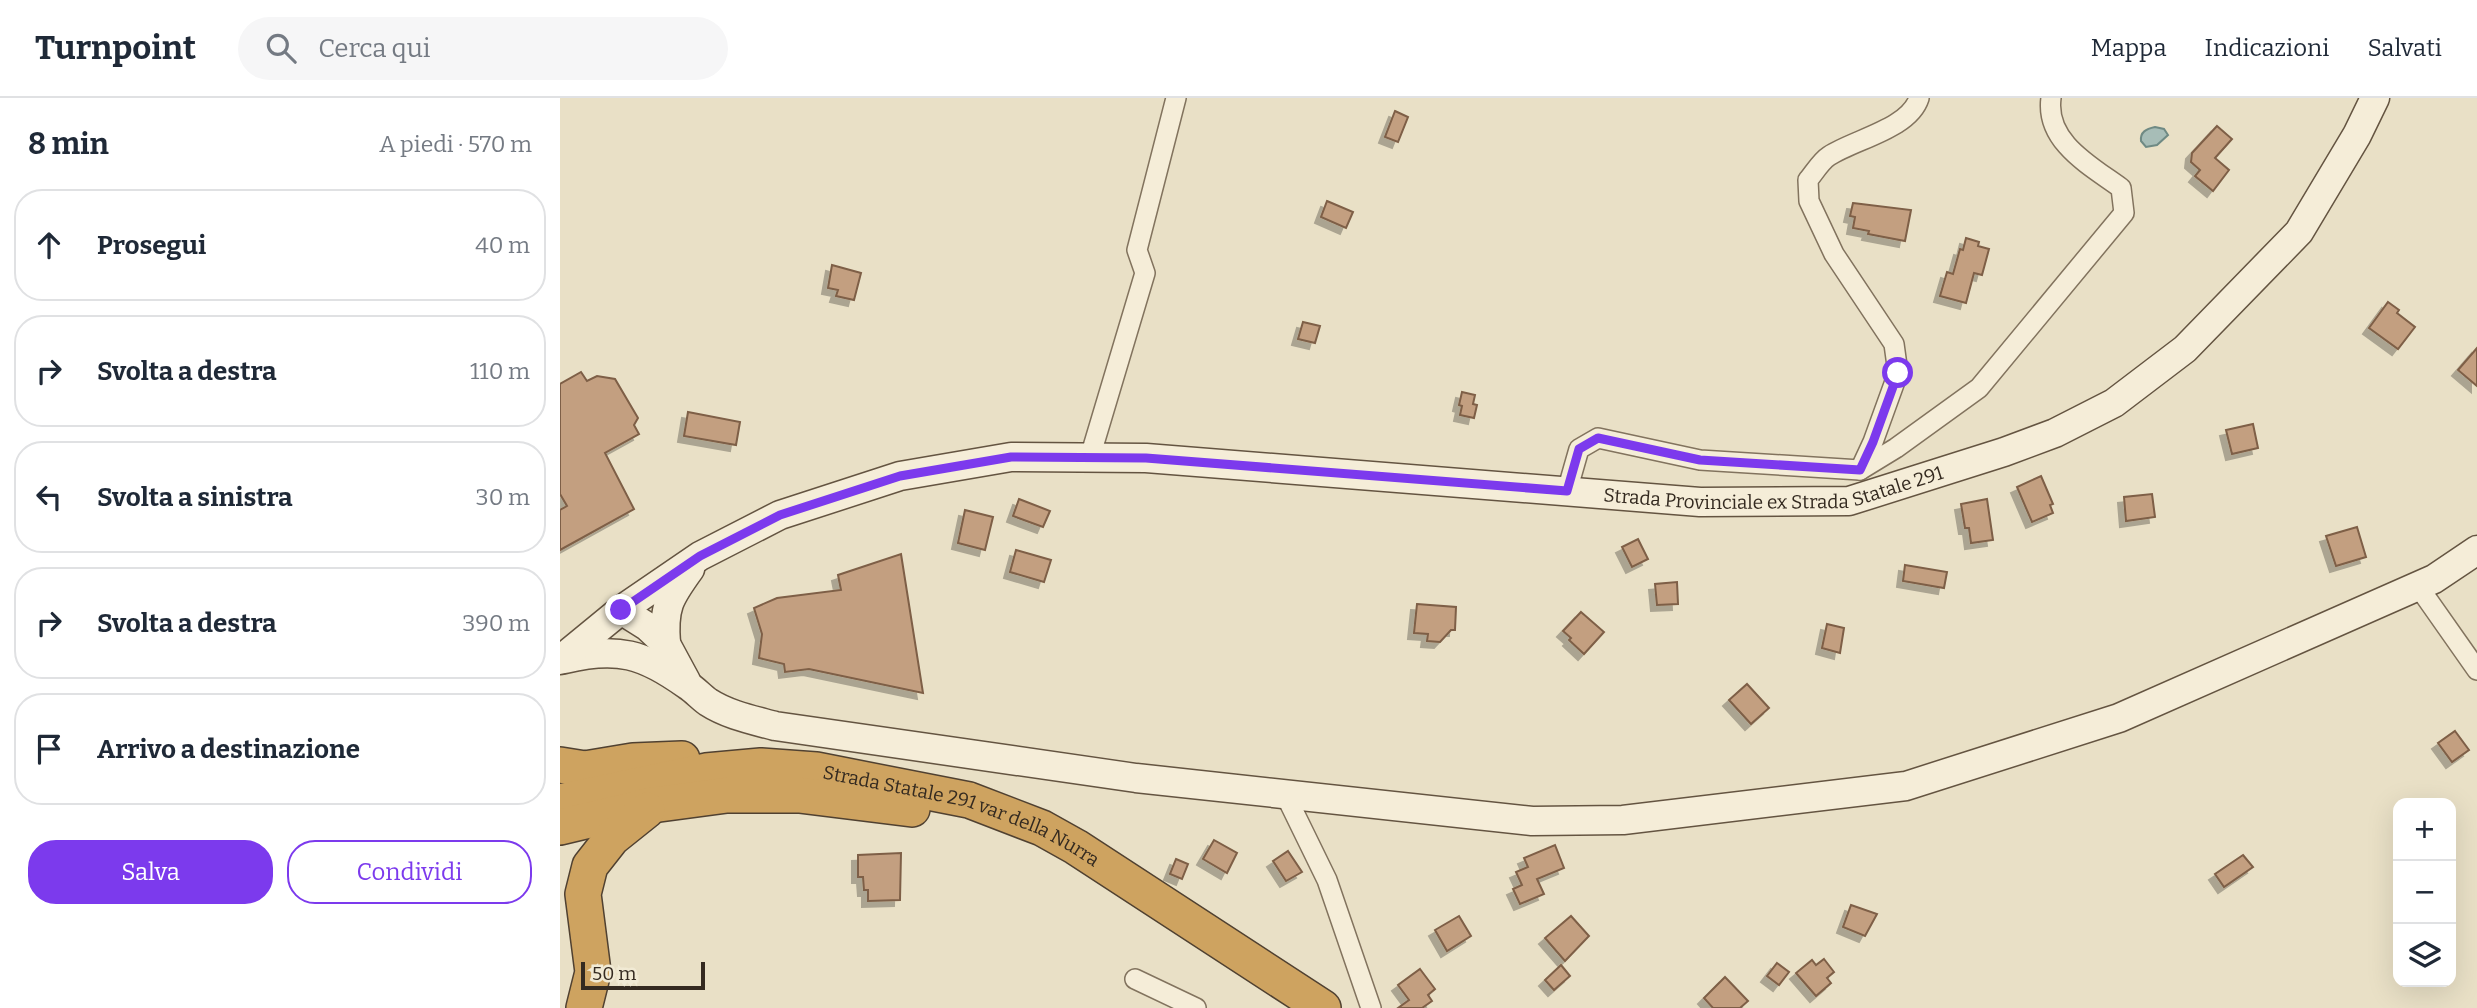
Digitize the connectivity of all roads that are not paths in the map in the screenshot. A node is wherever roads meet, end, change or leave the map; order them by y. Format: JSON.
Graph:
{"nodes":[{"id":1,"x":1176,"y":98,"type":"edge"},
{"id":2,"x":1919,"y":98,"type":"edge"},
{"id":3,"x":2051,"y":98,"type":"edge"},
{"id":4,"x":2375,"y":98,"type":"edge"},
{"id":5,"x":1090,"y":457,"type":"junction"},
{"id":6,"x":1860,"y":470,"type":"junction"},
{"id":7,"x":1567,"y":491,"type":"junction"},
{"id":8,"x":2477,"y":550,"type":"edge"},
{"id":9,"x":700,"y":556,"type":"junction"},
{"id":10,"x":2418,"y":586,"type":"junction"},
{"id":11,"x":621,"y":610,"type":"junction"},
{"id":12,"x":662,"y":655,"type":"junction"},
{"id":13,"x":560,"y":660,"type":"edge"},
{"id":14,"x":2477,"y":670,"type":"edge"},
{"id":15,"x":560,"y":765,"type":"edge"},
{"id":16,"x":761,"y":766,"type":"junction"},
{"id":17,"x":1285,"y":794,"type":"junction"},
{"id":18,"x":560,"y":802,"type":"edge"},
{"id":19,"x":652,"y":805,"type":"junction"},
{"id":20,"x":560,"y":827,"type":"edge"},
{"id":21,"x":560,"y":900,"type":"edge"},
{"id":22,"x":587,"y":928,"type":"junction"},
{"id":23,"x":1135,"y":979,"type":"dead end"},
{"id":24,"x":584,"y":1008,"type":"edge"},
{"id":25,"x":1196,"y":1008,"type":"edge"},
{"id":26,"x":1282,"y":1008,"type":"edge"},
{"id":27,"x":1323,"y":1008,"type":"edge"},
{"id":28,"x":1371,"y":1008,"type":"edge"}],
"edges":[{"from":1,"to":5,"type":"street"},
{"from":2,"to":6,"type":"street"},
{"from":3,"to":6,"type":"street"},
{"from":4,"to":7,"type":"street","name":"Strada Provinciale ex Strada Statale 291"},
{"from":5,"to":7,"type":"street","name":"Strada Provinciale ex Strada Statale 291"},
{"from":5,"to":9,"type":"street","name":"Strada Provinciale ex Strada Statale 291"},
{"from":6,"to":7,"type":"street"},
{"from":8,"to":10,"type":"street"},
{"from":9,"to":11,"type":"street","name":"Strada Provinciale ex Strada Statale 291"},
{"from":9,"to":12,"type":"street"},
{"from":10,"to":14,"type":"street"},
{"from":10,"to":17,"type":"street"},
{"from":11,"to":12,"type":"street"},
{"from":11,"to":13,"type":"street","name":"Strada Provinciale ex Strada Statale 291"},
{"from":12,"to":13,"type":"street"},
{"from":12,"to":17,"type":"street"},
{"from":15,"to":16,"type":"highway"},
{"from":16,"to":18,"type":"highway","name":"Strada Statale 291 var della Nurra"},
{"from":16,"to":27,"type":"highway","name":"Strada Statale 291 var della Nurra"},
{"from":17,"to":28,"type":"street"},
{"from":19,"to":20,"type":"highway","name":"Strada Statale 291 var della Nurra"},
{"from":19,"to":22,"type":"highway"},
{"from":19,"to":26,"type":"highway","name":"Strada Statale 291 var della Nurra"},
{"from":21,"to":22,"type":"highway"},
{"from":22,"to":24,"type":"highway"},
{"from":23,"to":25,"type":"street"}]}
